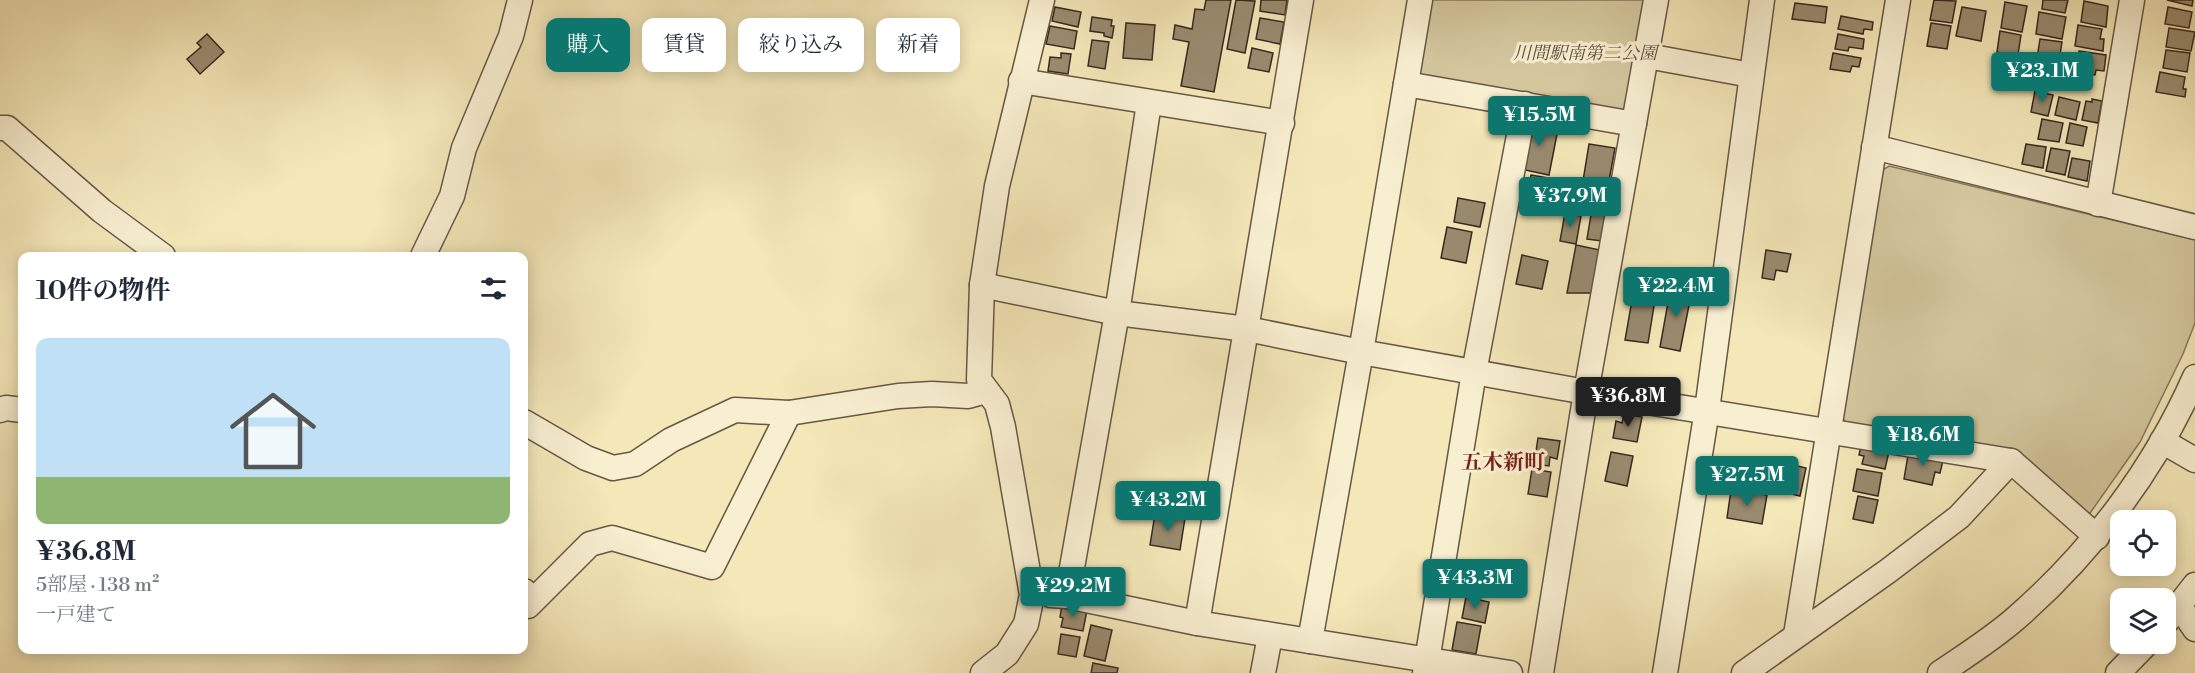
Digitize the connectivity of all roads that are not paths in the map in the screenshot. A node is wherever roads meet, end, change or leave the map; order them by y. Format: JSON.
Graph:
{"nodes":[{"id":1,"x":520,"y":0,"type":"edge"},
{"id":2,"x":1042,"y":0,"type":"edge"},
{"id":3,"x":1301,"y":0,"type":"edge"},
{"id":4,"x":1420,"y":0,"type":"edge"},
{"id":5,"x":1656,"y":0,"type":"edge"},
{"id":6,"x":1762,"y":0,"type":"edge"},
{"id":7,"x":1898,"y":0,"type":"edge"},
{"id":8,"x":2132,"y":0,"type":"edge"},
{"id":9,"x":1647,"y":56,"type":"junction"},
{"id":10,"x":1752,"y":75,"type":"junction"},
{"id":11,"x":1021,"y":81,"type":"junction"},
{"id":12,"x":1406,"y":84,"type":"junction"},
{"id":13,"x":1149,"y":103,"type":"junction"},
{"id":14,"x":1525,"y":104,"type":"junction"},
{"id":15,"x":1282,"y":123,"type":"junction"},
{"id":16,"x":1634,"y":124,"type":"junction"},
{"id":17,"x":0,"y":128,"type":"edge"},
{"id":18,"x":1874,"y":147,"type":"junction"},
{"id":19,"x":2098,"y":204,"type":"junction"},
{"id":20,"x":2195,"y":227,"type":"edge"},
{"id":21,"x":158,"y":252,"type":"edge"},
{"id":22,"x":425,"y":252,"type":"edge"},
{"id":23,"x":982,"y":285,"type":"junction"},
{"id":24,"x":1117,"y":313,"type":"junction"},
{"id":25,"x":1247,"y":328,"type":"junction"},
{"id":26,"x":1361,"y":352,"type":"junction"},
{"id":27,"x":1474,"y":372,"type":"junction"},
{"id":28,"x":2195,"y":377,"type":"edge"},
{"id":29,"x":986,"y":391,"type":"junction"},
{"id":30,"x":1586,"y":392,"type":"junction"},
{"id":31,"x":0,"y":410,"type":"edge"},
{"id":32,"x":18,"y":410,"type":"edge"},
{"id":33,"x":1707,"y":410,"type":"junction"},
{"id":34,"x":789,"y":413,"type":"junction"},
{"id":35,"x":528,"y":424,"type":"edge"},
{"id":36,"x":1828,"y":430,"type":"junction"},
{"id":37,"x":2162,"y":441,"type":"junction"},
{"id":38,"x":2195,"y":460,"type":"edge"},
{"id":39,"x":2011,"y":461,"type":"junction"},
{"id":40,"x":2097,"y":537,"type":"junction"},
{"id":41,"x":2195,"y":585,"type":"edge"},
{"id":42,"x":1032,"y":595,"type":"junction"},
{"id":43,"x":1067,"y":596,"type":"junction"},
{"id":44,"x":528,"y":606,"type":"edge"},
{"id":45,"x":2176,"y":610,"type":"edge"},
{"id":46,"x":2176,"y":616,"type":"edge"},
{"id":47,"x":1197,"y":623,"type":"junction"},
{"id":48,"x":2195,"y":629,"type":"edge"},
{"id":49,"x":1796,"y":635,"type":"junction"},
{"id":50,"x":1270,"y":636,"type":"junction"},
{"id":51,"x":1310,"y":641,"type":"junction"},
{"id":52,"x":2136,"y":654,"type":"edge"},
{"id":53,"x":1426,"y":667,"type":"edge"},
{"id":54,"x":983,"y":673,"type":"edge"},
{"id":55,"x":1263,"y":673,"type":"edge"},
{"id":56,"x":1509,"y":673,"type":"edge"},
{"id":57,"x":1540,"y":673,"type":"edge"},
{"id":58,"x":1665,"y":673,"type":"edge"},
{"id":59,"x":1744,"y":673,"type":"edge"},
{"id":60,"x":1940,"y":673,"type":"edge"},
{"id":61,"x":2118,"y":673,"type":"edge"}],
"edges":[{"from":1,"to":22,"type":"street"},
{"from":2,"to":11,"type":"street"},
{"from":3,"to":15,"type":"street"},
{"from":4,"to":12,"type":"street"},
{"from":5,"to":9,"type":"street"},
{"from":6,"to":10,"type":"street"},
{"from":7,"to":18,"type":"street"},
{"from":8,"to":19,"type":"street"},
{"from":9,"to":10,"type":"street"},
{"from":9,"to":16,"type":"street"},
{"from":10,"to":33,"type":"street"},
{"from":11,"to":13,"type":"street"},
{"from":11,"to":23,"type":"street"},
{"from":12,"to":14,"type":"street"},
{"from":12,"to":26,"type":"street"},
{"from":13,"to":15,"type":"street"},
{"from":13,"to":24,"type":"street"},
{"from":14,"to":16,"type":"street"},
{"from":14,"to":27,"type":"street"},
{"from":15,"to":25,"type":"street"},
{"from":16,"to":30,"type":"street"},
{"from":17,"to":21,"type":"street"},
{"from":18,"to":19,"type":"street"},
{"from":18,"to":36,"type":"street"},
{"from":19,"to":20,"type":"street"},
{"from":23,"to":24,"type":"street"},
{"from":23,"to":29,"type":"street"},
{"from":24,"to":25,"type":"street"},
{"from":24,"to":43,"type":"street"},
{"from":25,"to":26,"type":"street"},
{"from":25,"to":47,"type":"street"},
{"from":26,"to":27,"type":"street"},
{"from":26,"to":51,"type":"street"},
{"from":27,"to":30,"type":"street"},
{"from":27,"to":53,"type":"street"},
{"from":28,"to":37,"type":"street"},
{"from":29,"to":34,"type":"street"},
{"from":29,"to":42,"type":"street"},
{"from":30,"to":33,"type":"street"},
{"from":30,"to":57,"type":"street"},
{"from":31,"to":32,"type":"street"},
{"from":33,"to":36,"type":"street"},
{"from":33,"to":58,"type":"street"},
{"from":34,"to":35,"type":"street"},
{"from":34,"to":44,"type":"street"},
{"from":36,"to":39,"type":"street"},
{"from":36,"to":49,"type":"street"},
{"from":37,"to":38,"type":"street"},
{"from":37,"to":40,"type":"street"},
{"from":39,"to":40,"type":"street"},
{"from":39,"to":49,"type":"street"},
{"from":40,"to":60,"type":"street"},
{"from":41,"to":45,"type":"street"},
{"from":42,"to":43,"type":"street"},
{"from":42,"to":54,"type":"street"},
{"from":43,"to":47,"type":"street"},
{"from":46,"to":48,"type":"street"},
{"from":47,"to":50,"type":"street"},
{"from":49,"to":59,"type":"street"},
{"from":50,"to":51,"type":"street"},
{"from":50,"to":55,"type":"street"},
{"from":51,"to":53,"type":"street"},
{"from":52,"to":61,"type":"street"},
{"from":53,"to":56,"type":"street"}]}
